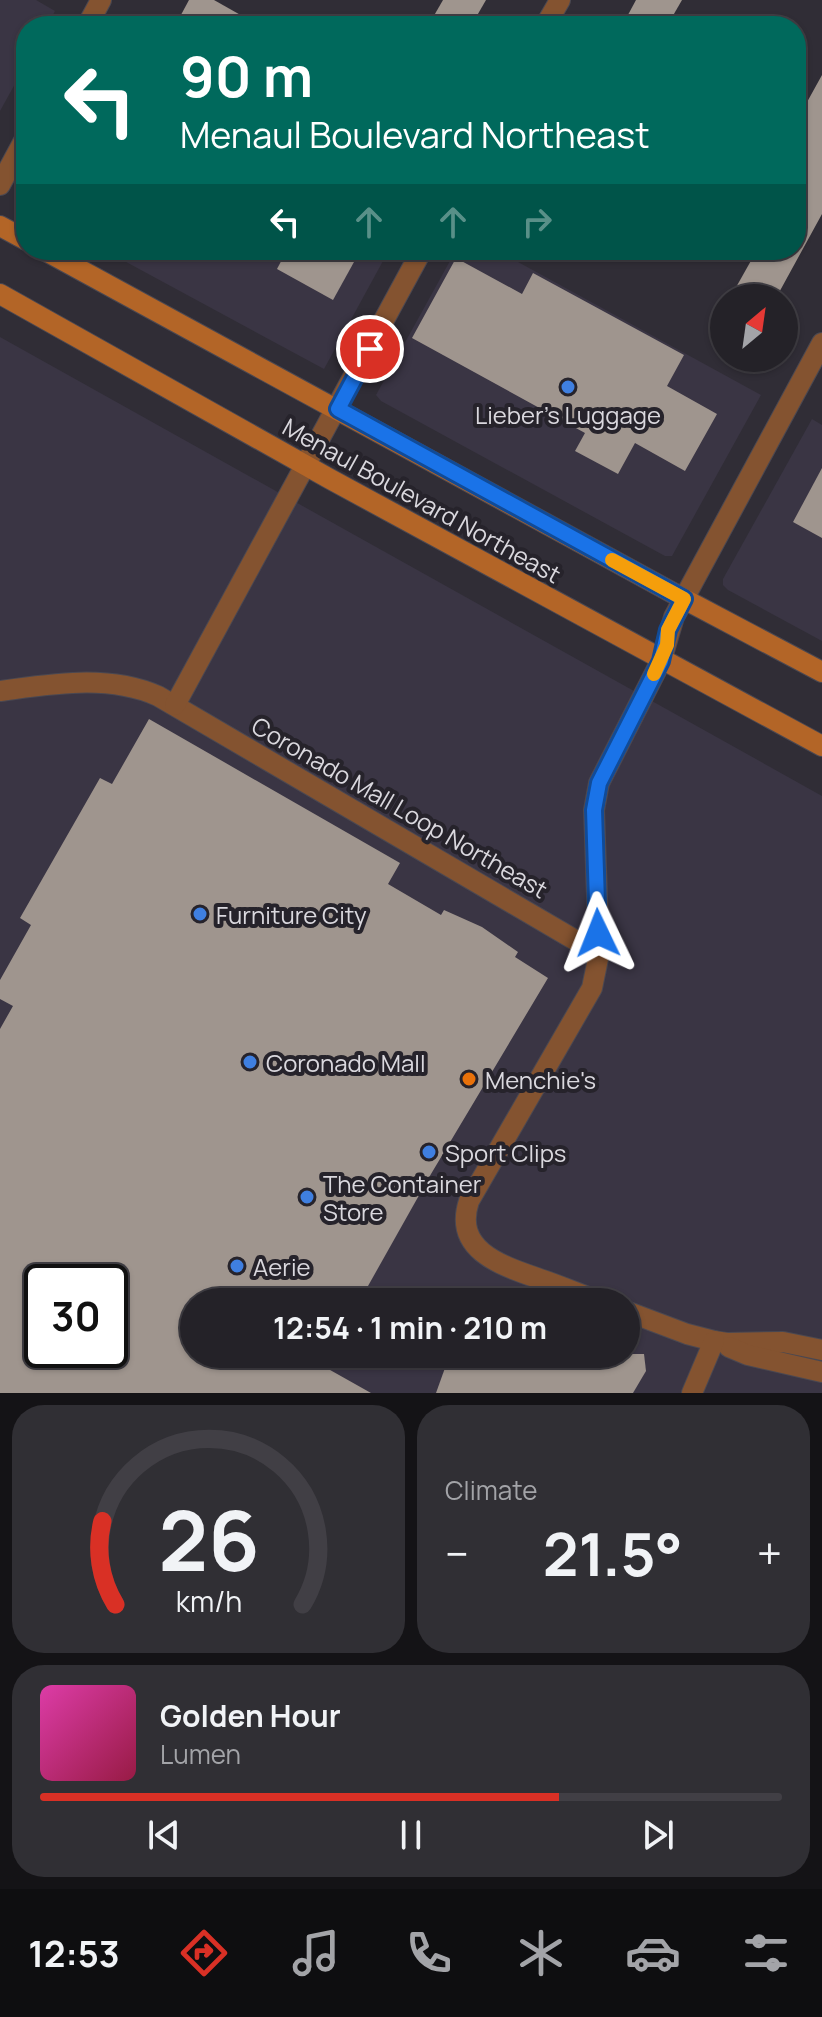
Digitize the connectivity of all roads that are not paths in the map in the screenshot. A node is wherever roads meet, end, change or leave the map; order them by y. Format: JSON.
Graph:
{"nodes":[{"id":1,"x":16,"y":155,"type":"edge"},
{"id":2,"x":0,"y":185,"type":"edge"},
{"id":3,"x":62,"y":260,"type":"edge"},
{"id":4,"x":417,"y":260,"type":"edge"},
{"id":5,"x":0,"y":294,"type":"edge"},
{"id":6,"x":822,"y":343,"type":"edge"},
{"id":7,"x":338,"y":409,"type":"junction"},
{"id":8,"x":307,"y":466,"type":"junction"},
{"id":9,"x":684,"y":599,"type":"junction"},
{"id":10,"x":661,"y":661,"type":"junction"},
{"id":11,"x":822,"y":672,"type":"edge"},
{"id":12,"x":0,"y":691,"type":"edge"},
{"id":13,"x":175,"y":705,"type":"junction"},
{"id":14,"x":822,"y":746,"type":"edge"},
{"id":15,"x":599,"y":954,"type":"junction"},
{"id":16,"x":565,"y":1288,"type":"edge"},
{"id":17,"x":640,"y":1316,"type":"edge"},
{"id":18,"x":714,"y":1341,"type":"junction"},
{"id":19,"x":822,"y":1350,"type":"edge"},
{"id":20,"x":822,"y":1372,"type":"edge"},
{"id":21,"x":692,"y":1393,"type":"edge"}],
"edges":[{"from":1,"to":2,"type":"street"},
{"from":3,"to":7,"type":"main road","name":"Menaul Boulevard Northeast"},
{"from":4,"to":7,"type":"street"},
{"from":5,"to":8,"type":"main road","name":"Menaul Boulevard Northeast"},
{"from":6,"to":9,"type":"street"},
{"from":7,"to":8,"type":"street"},
{"from":7,"to":9,"type":"main road","name":"Menaul Boulevard Northeast"},
{"from":8,"to":10,"type":"main road","name":"Menaul Boulevard Northeast"},
{"from":8,"to":13,"type":"street"},
{"from":9,"to":10,"type":"street"},
{"from":9,"to":11,"type":"main road","name":"Menaul Boulevard Northeast"},
{"from":10,"to":14,"type":"main road","name":"Menaul Boulevard Northeast"},
{"from":10,"to":15,"type":"street"},
{"from":12,"to":13,"type":"street","name":"Coronado Mall Loop Northeast"},
{"from":13,"to":15,"type":"street","name":"Coronado Mall Loop Northeast"},
{"from":15,"to":16,"type":"street"},
{"from":17,"to":18,"type":"street"},
{"from":18,"to":19,"type":"street"},
{"from":18,"to":20,"type":"street"},
{"from":18,"to":21,"type":"street"}]}
